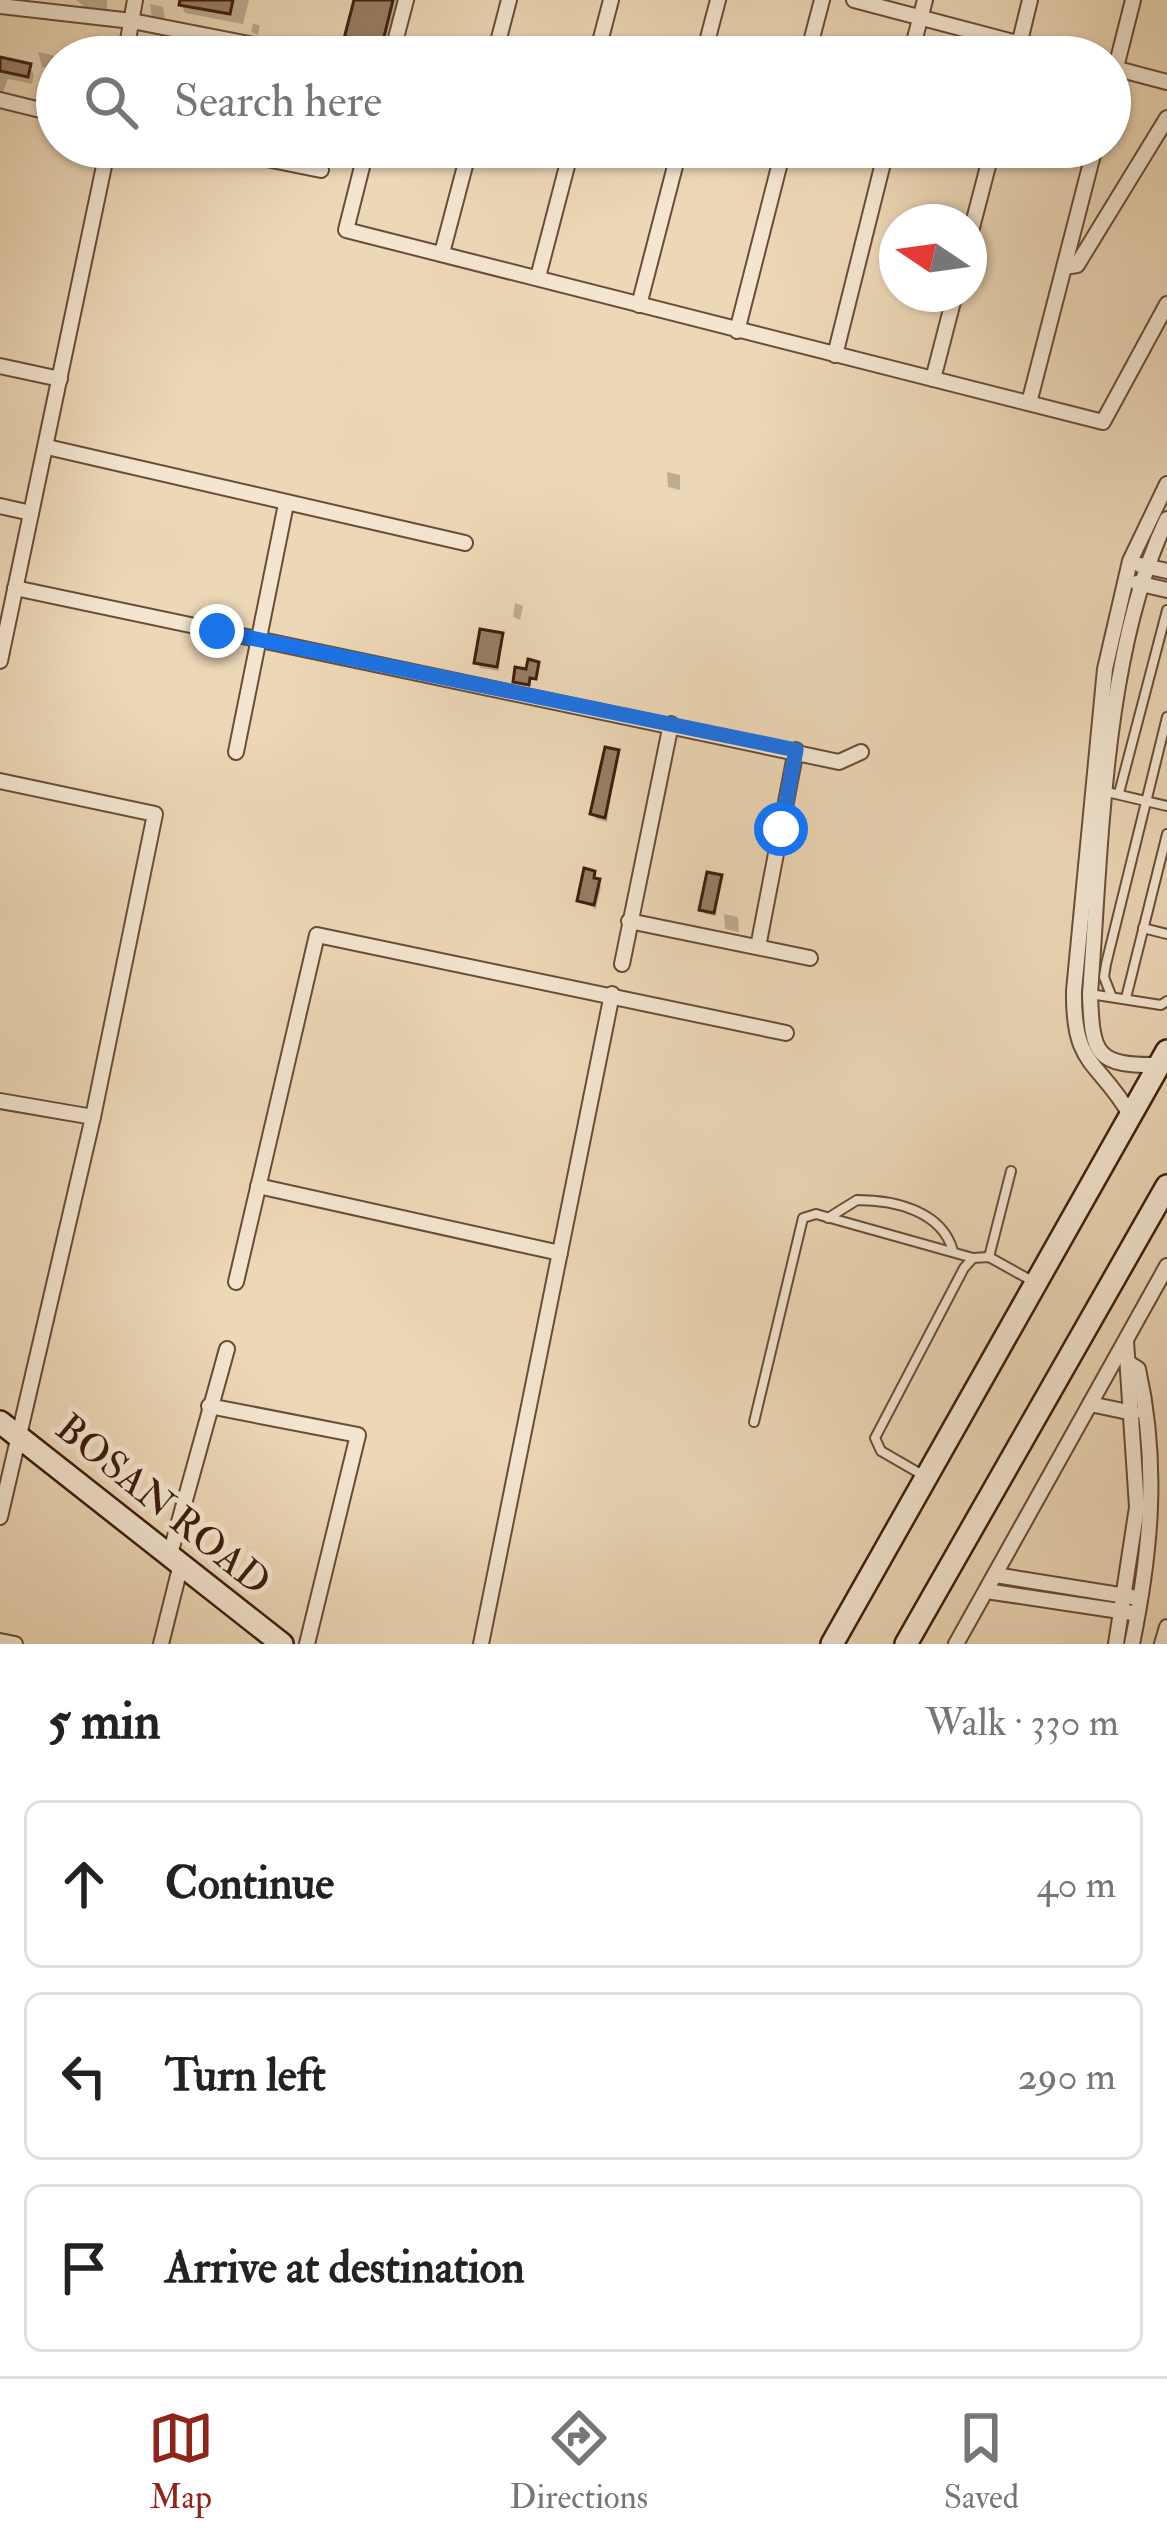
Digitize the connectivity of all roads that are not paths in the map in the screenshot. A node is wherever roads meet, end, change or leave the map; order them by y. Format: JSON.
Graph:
{"nodes":[{"id":1,"x":135,"y":0,"type":"edge"},
{"id":2,"x":406,"y":0,"type":"edge"},
{"id":3,"x":509,"y":0,"type":"edge"},
{"id":4,"x":611,"y":0,"type":"edge"},
{"id":5,"x":718,"y":0,"type":"edge"},
{"id":6,"x":822,"y":0,"type":"edge"},
{"id":7,"x":854,"y":0,"type":"edge"},
{"id":8,"x":925,"y":0,"type":"edge"},
{"id":9,"x":1030,"y":0,"type":"edge"},
{"id":10,"x":1133,"y":0,"type":"edge"},
{"id":11,"x":0,"y":5,"type":"edge"},
{"id":12,"x":920,"y":17,"type":"junction"},
{"id":13,"x":132,"y":21,"type":"junction"},
{"id":14,"x":129,"y":36,"type":"edge"},
{"id":15,"x":208,"y":36,"type":"edge"},
{"id":16,"x":397,"y":36,"type":"edge"},
{"id":17,"x":500,"y":36,"type":"edge"},
{"id":18,"x":602,"y":36,"type":"edge"},
{"id":19,"x":709,"y":36,"type":"edge"},
{"id":20,"x":813,"y":36,"type":"edge"},
{"id":21,"x":915,"y":36,"type":"edge"},
{"id":22,"x":976,"y":36,"type":"edge"},
{"id":23,"x":1021,"y":36,"type":"edge"},
{"id":24,"x":1122,"y":36,"type":"edge"},
{"id":25,"x":1131,"y":73,"type":"edge"},
{"id":26,"x":1167,"y":82,"type":"edge"},
{"id":27,"x":0,"y":100,"type":"edge"},
{"id":28,"x":36,"y":109,"type":"edge"},
{"id":29,"x":1167,"y":118,"type":"edge"},
{"id":30,"x":104,"y":168,"type":"edge"},
{"id":31,"x":312,"y":168,"type":"edge"},
{"id":32,"x":362,"y":168,"type":"edge"},
{"id":33,"x":464,"y":168,"type":"edge"},
{"id":34,"x":567,"y":168,"type":"edge"},
{"id":35,"x":675,"y":168,"type":"edge"},
{"id":36,"x":779,"y":168,"type":"edge"},
{"id":37,"x":882,"y":168,"type":"edge"},
{"id":38,"x":987,"y":168,"type":"edge"},
{"id":39,"x":1090,"y":168,"type":"edge"},
{"id":40,"x":322,"y":170,"type":"dead end"},
{"id":41,"x":978,"y":204,"type":"edge"},
{"id":42,"x":442,"y":253,"type":"junction"},
{"id":43,"x":1064,"y":267,"type":"junction"},
{"id":44,"x":538,"y":277,"type":"junction"},
{"id":45,"x":1167,"y":304,"type":"edge"},
{"id":46,"x":639,"y":305,"type":"junction"},
{"id":47,"x":950,"y":312,"type":"edge"},
{"id":48,"x":737,"y":331,"type":"junction"},
{"id":49,"x":835,"y":355,"type":"junction"},
{"id":50,"x":0,"y":366,"type":"edge"},
{"id":51,"x":60,"y":379,"type":"junction"},
{"id":52,"x":933,"y":379,"type":"junction"},
{"id":53,"x":1029,"y":404,"type":"junction"},
{"id":54,"x":47,"y":447,"type":"junction"},
{"id":55,"x":1167,"y":484,"type":"edge"},
{"id":56,"x":286,"y":504,"type":"junction"},
{"id":57,"x":0,"y":506,"type":"edge"},
{"id":58,"x":32,"y":513,"type":"junction"},
{"id":59,"x":1167,"y":519,"type":"edge"},
{"id":60,"x":465,"y":543,"type":"dead end"},
{"id":61,"x":1130,"y":561,"type":"junction"},
{"id":62,"x":1147,"y":566,"type":"junction"},
{"id":63,"x":1167,"y":572,"type":"edge"},
{"id":64,"x":1124,"y":580,"type":"junction"},
{"id":65,"x":1140,"y":584,"type":"junction"},
{"id":66,"x":15,"y":588,"type":"junction"},
{"id":67,"x":1167,"y":590,"type":"edge"},
{"id":68,"x":1167,"y":610,"type":"edge"},
{"id":69,"x":257,"y":639,"type":"junction"},
{"id":70,"x":1,"y":655,"type":"edge"},
{"id":71,"x":1167,"y":717,"type":"edge"},
{"id":72,"x":671,"y":724,"type":"junction"},
{"id":73,"x":796,"y":750,"type":"junction"},
{"id":74,"x":236,"y":752,"type":"dead end"},
{"id":75,"x":861,"y":752,"type":"dead end"},
{"id":76,"x":0,"y":781,"type":"edge"},
{"id":77,"x":1113,"y":792,"type":"junction"},
{"id":78,"x":1147,"y":800,"type":"junction"},
{"id":79,"x":1167,"y":806,"type":"edge"},
{"id":80,"x":1167,"y":834,"type":"edge"},
{"id":81,"x":629,"y":921,"type":"junction"},
{"id":82,"x":1143,"y":928,"type":"junction"},
{"id":83,"x":1167,"y":934,"type":"edge"},
{"id":84,"x":758,"y":947,"type":"junction"},
{"id":85,"x":810,"y":958,"type":"dead end"},
{"id":86,"x":622,"y":964,"type":"dead end"},
{"id":87,"x":612,"y":994,"type":"junction"},
{"id":88,"x":1090,"y":994,"type":"junction"},
{"id":89,"x":1112,"y":995,"type":"junction"},
{"id":90,"x":1126,"y":998,"type":"junction"},
{"id":91,"x":1167,"y":1001,"type":"edge"},
{"id":92,"x":786,"y":1033,"type":"dead end"},
{"id":93,"x":1163,"y":1058,"type":"edge"},
{"id":94,"x":0,"y":1101,"type":"edge"},
{"id":95,"x":93,"y":1117,"type":"junction"},
{"id":96,"x":1131,"y":1117,"type":"junction"},
{"id":97,"x":1011,"y":1171,"type":"dead end"},
{"id":98,"x":258,"y":1186,"type":"junction"},
{"id":99,"x":1167,"y":1186,"type":"edge"},
{"id":100,"x":828,"y":1218,"type":"junction"},
{"id":101,"x":1158,"y":1223,"type":"edge"},
{"id":102,"x":560,"y":1253,"type":"junction"},
{"id":103,"x":953,"y":1253,"type":"junction"},
{"id":104,"x":989,"y":1257,"type":"junction"},
{"id":105,"x":973,"y":1258,"type":"junction"},
{"id":106,"x":1167,"y":1266,"type":"edge"},
{"id":107,"x":236,"y":1282,"type":"dead end"},
{"id":108,"x":1038,"y":1284,"type":"junction"},
{"id":109,"x":1126,"y":1340,"type":"junction"},
{"id":110,"x":227,"y":1349,"type":"dead end"},
{"id":111,"x":1130,"y":1364,"type":"junction"},
{"id":112,"x":1090,"y":1404,"type":"junction"},
{"id":113,"x":209,"y":1406,"type":"junction"},
{"id":114,"x":1133,"y":1414,"type":"junction"},
{"id":115,"x":0,"y":1422,"type":"edge"},
{"id":116,"x":754,"y":1422,"type":"dead end"},
{"id":117,"x":20,"y":1437,"type":"junction"},
{"id":118,"x":927,"y":1478,"type":"junction"},
{"id":119,"x":0,"y":1517,"type":"edge"},
{"id":120,"x":174,"y":1563,"type":"junction"},
{"id":121,"x":995,"y":1575,"type":"junction"},
{"id":122,"x":986,"y":1591,"type":"junction"},
{"id":123,"x":1132,"y":1605,"type":"junction"},
{"id":124,"x":1167,"y":1627,"type":"edge"},
{"id":125,"x":0,"y":1641,"type":"edge"},
{"id":126,"x":274,"y":1641,"type":"edge"},
{"id":127,"x":15,"y":1644,"type":"edge"},
{"id":128,"x":161,"y":1644,"type":"edge"},
{"id":129,"x":308,"y":1644,"type":"edge"},
{"id":130,"x":481,"y":1644,"type":"edge"},
{"id":131,"x":832,"y":1644,"type":"edge"},
{"id":132,"x":906,"y":1644,"type":"edge"},
{"id":133,"x":956,"y":1644,"type":"edge"},
{"id":134,"x":1116,"y":1644,"type":"edge"},
{"id":135,"x":1132,"y":1644,"type":"edge"},
{"id":136,"x":1162,"y":1644,"type":"edge"}],
"edges":[{"from":1,"to":13,"type":"street"},
{"from":2,"to":16,"type":"street"},
{"from":3,"to":17,"type":"street"},
{"from":4,"to":18,"type":"street"},
{"from":5,"to":19,"type":"street"},
{"from":6,"to":20,"type":"street"},
{"from":7,"to":12,"type":"street"},
{"from":8,"to":12,"type":"street"},
{"from":9,"to":23,"type":"street"},
{"from":10,"to":24,"type":"street"},
{"from":11,"to":13,"type":"street"},
{"from":12,"to":21,"type":"street"},
{"from":12,"to":22,"type":"street"},
{"from":13,"to":14,"type":"street"},
{"from":13,"to":15,"type":"street"},
{"from":25,"to":26,"type":"street"},
{"from":27,"to":28,"type":"street"},
{"from":29,"to":43,"type":"street"},
{"from":30,"to":51,"type":"street"},
{"from":31,"to":40,"type":"street"},
{"from":32,"to":42,"type":"street"},
{"from":33,"to":42,"type":"street"},
{"from":34,"to":44,"type":"street"},
{"from":35,"to":46,"type":"street"},
{"from":36,"to":48,"type":"street"},
{"from":37,"to":49,"type":"street"},
{"from":38,"to":41,"type":"street"},
{"from":39,"to":43,"type":"street"},
{"from":42,"to":44,"type":"street"},
{"from":43,"to":53,"type":"street"},
{"from":44,"to":46,"type":"street"},
{"from":45,"to":53,"type":"street"},
{"from":46,"to":48,"type":"street"},
{"from":47,"to":52,"type":"street"},
{"from":48,"to":49,"type":"street"},
{"from":49,"to":52,"type":"street"},
{"from":50,"to":51,"type":"street"},
{"from":51,"to":54,"type":"street"},
{"from":52,"to":53,"type":"street"},
{"from":54,"to":56,"type":"street"},
{"from":54,"to":58,"type":"street"},
{"from":55,"to":61,"type":"street"},
{"from":56,"to":60,"type":"street"},
{"from":56,"to":69,"type":"street"},
{"from":57,"to":58,"type":"street"},
{"from":58,"to":66,"type":"street"},
{"from":59,"to":62,"type":"street"},
{"from":61,"to":62,"type":"street"},
{"from":61,"to":64,"type":"street"},
{"from":62,"to":63,"type":"street"},
{"from":62,"to":65,"type":"street"},
{"from":64,"to":65,"type":"street"},
{"from":64,"to":96,"type":"street"},
{"from":65,"to":67,"type":"street"},
{"from":65,"to":77,"type":"street"},
{"from":66,"to":69,"type":"street"},
{"from":66,"to":70,"type":"street"},
{"from":68,"to":77,"type":"lane"},
{"from":69,"to":72,"type":"street"},
{"from":69,"to":74,"type":"street"},
{"from":71,"to":78,"type":"lane"},
{"from":72,"to":73,"type":"street"},
{"from":72,"to":81,"type":"street"},
{"from":73,"to":75,"type":"street"},
{"from":73,"to":84,"type":"street"},
{"from":76,"to":95,"type":"street"},
{"from":77,"to":78,"type":"lane"},
{"from":77,"to":88,"type":"street"},
{"from":78,"to":79,"type":"lane"},
{"from":78,"to":89,"type":"lane"},
{"from":80,"to":82,"type":"lane"},
{"from":81,"to":84,"type":"street"},
{"from":81,"to":86,"type":"street"},
{"from":82,"to":83,"type":"lane"},
{"from":82,"to":90,"type":"lane"},
{"from":84,"to":85,"type":"street"},
{"from":87,"to":92,"type":"street"},
{"from":87,"to":98,"type":"street"},
{"from":87,"to":102,"type":"street"},
{"from":88,"to":89,"type":"lane"},
{"from":88,"to":93,"type":"street"},
{"from":89,"to":90,"type":"lane"},
{"from":90,"to":91,"type":"lane"},
{"from":93,"to":96,"type":"main road"},
{"from":94,"to":95,"type":"street"},
{"from":95,"to":117,"type":"street"},
{"from":96,"to":108,"type":"main road"},
{"from":97,"to":104,"type":"lane"},
{"from":98,"to":102,"type":"street"},
{"from":98,"to":107,"type":"street"},
{"from":99,"to":101,"type":"main road"},
{"from":100,"to":103,"type":"lane"},
{"from":100,"to":103,"type":"lane"},
{"from":100,"to":116,"type":"lane"},
{"from":101,"to":132,"type":"main road"},
{"from":102,"to":130,"type":"street"},
{"from":103,"to":105,"type":"lane"},
{"from":104,"to":105,"type":"lane"},
{"from":104,"to":108,"type":"lane"},
{"from":105,"to":118,"type":"lane"},
{"from":106,"to":109,"type":"street"},
{"from":108,"to":118,"type":"main road"},
{"from":109,"to":111,"type":"street"},
{"from":109,"to":112,"type":"street"},
{"from":110,"to":113,"type":"street"},
{"from":111,"to":114,"type":"street"},
{"from":111,"to":123,"type":"street"},
{"from":112,"to":114,"type":"street"},
{"from":112,"to":121,"type":"street"},
{"from":113,"to":120,"type":"street"},
{"from":113,"to":129,"type":"street"},
{"from":114,"to":123,"type":"street"},
{"from":115,"to":117,"type":"main road","name":"BOSAN ROAD"},
{"from":117,"to":119,"type":"street"},
{"from":117,"to":120,"type":"main road","name":"BOSAN ROAD"},
{"from":118,"to":131,"type":"main road"},
{"from":120,"to":126,"type":"main road","name":"BOSAN ROAD"},
{"from":120,"to":128,"type":"street"},
{"from":121,"to":122,"type":"street"},
{"from":121,"to":123,"type":"street"},
{"from":122,"to":123,"type":"street"},
{"from":122,"to":133,"type":"street"},
{"from":123,"to":134,"type":"street"},
{"from":123,"to":135,"type":"street"},
{"from":124,"to":136,"type":"street"},
{"from":125,"to":127,"type":"street"}]}
